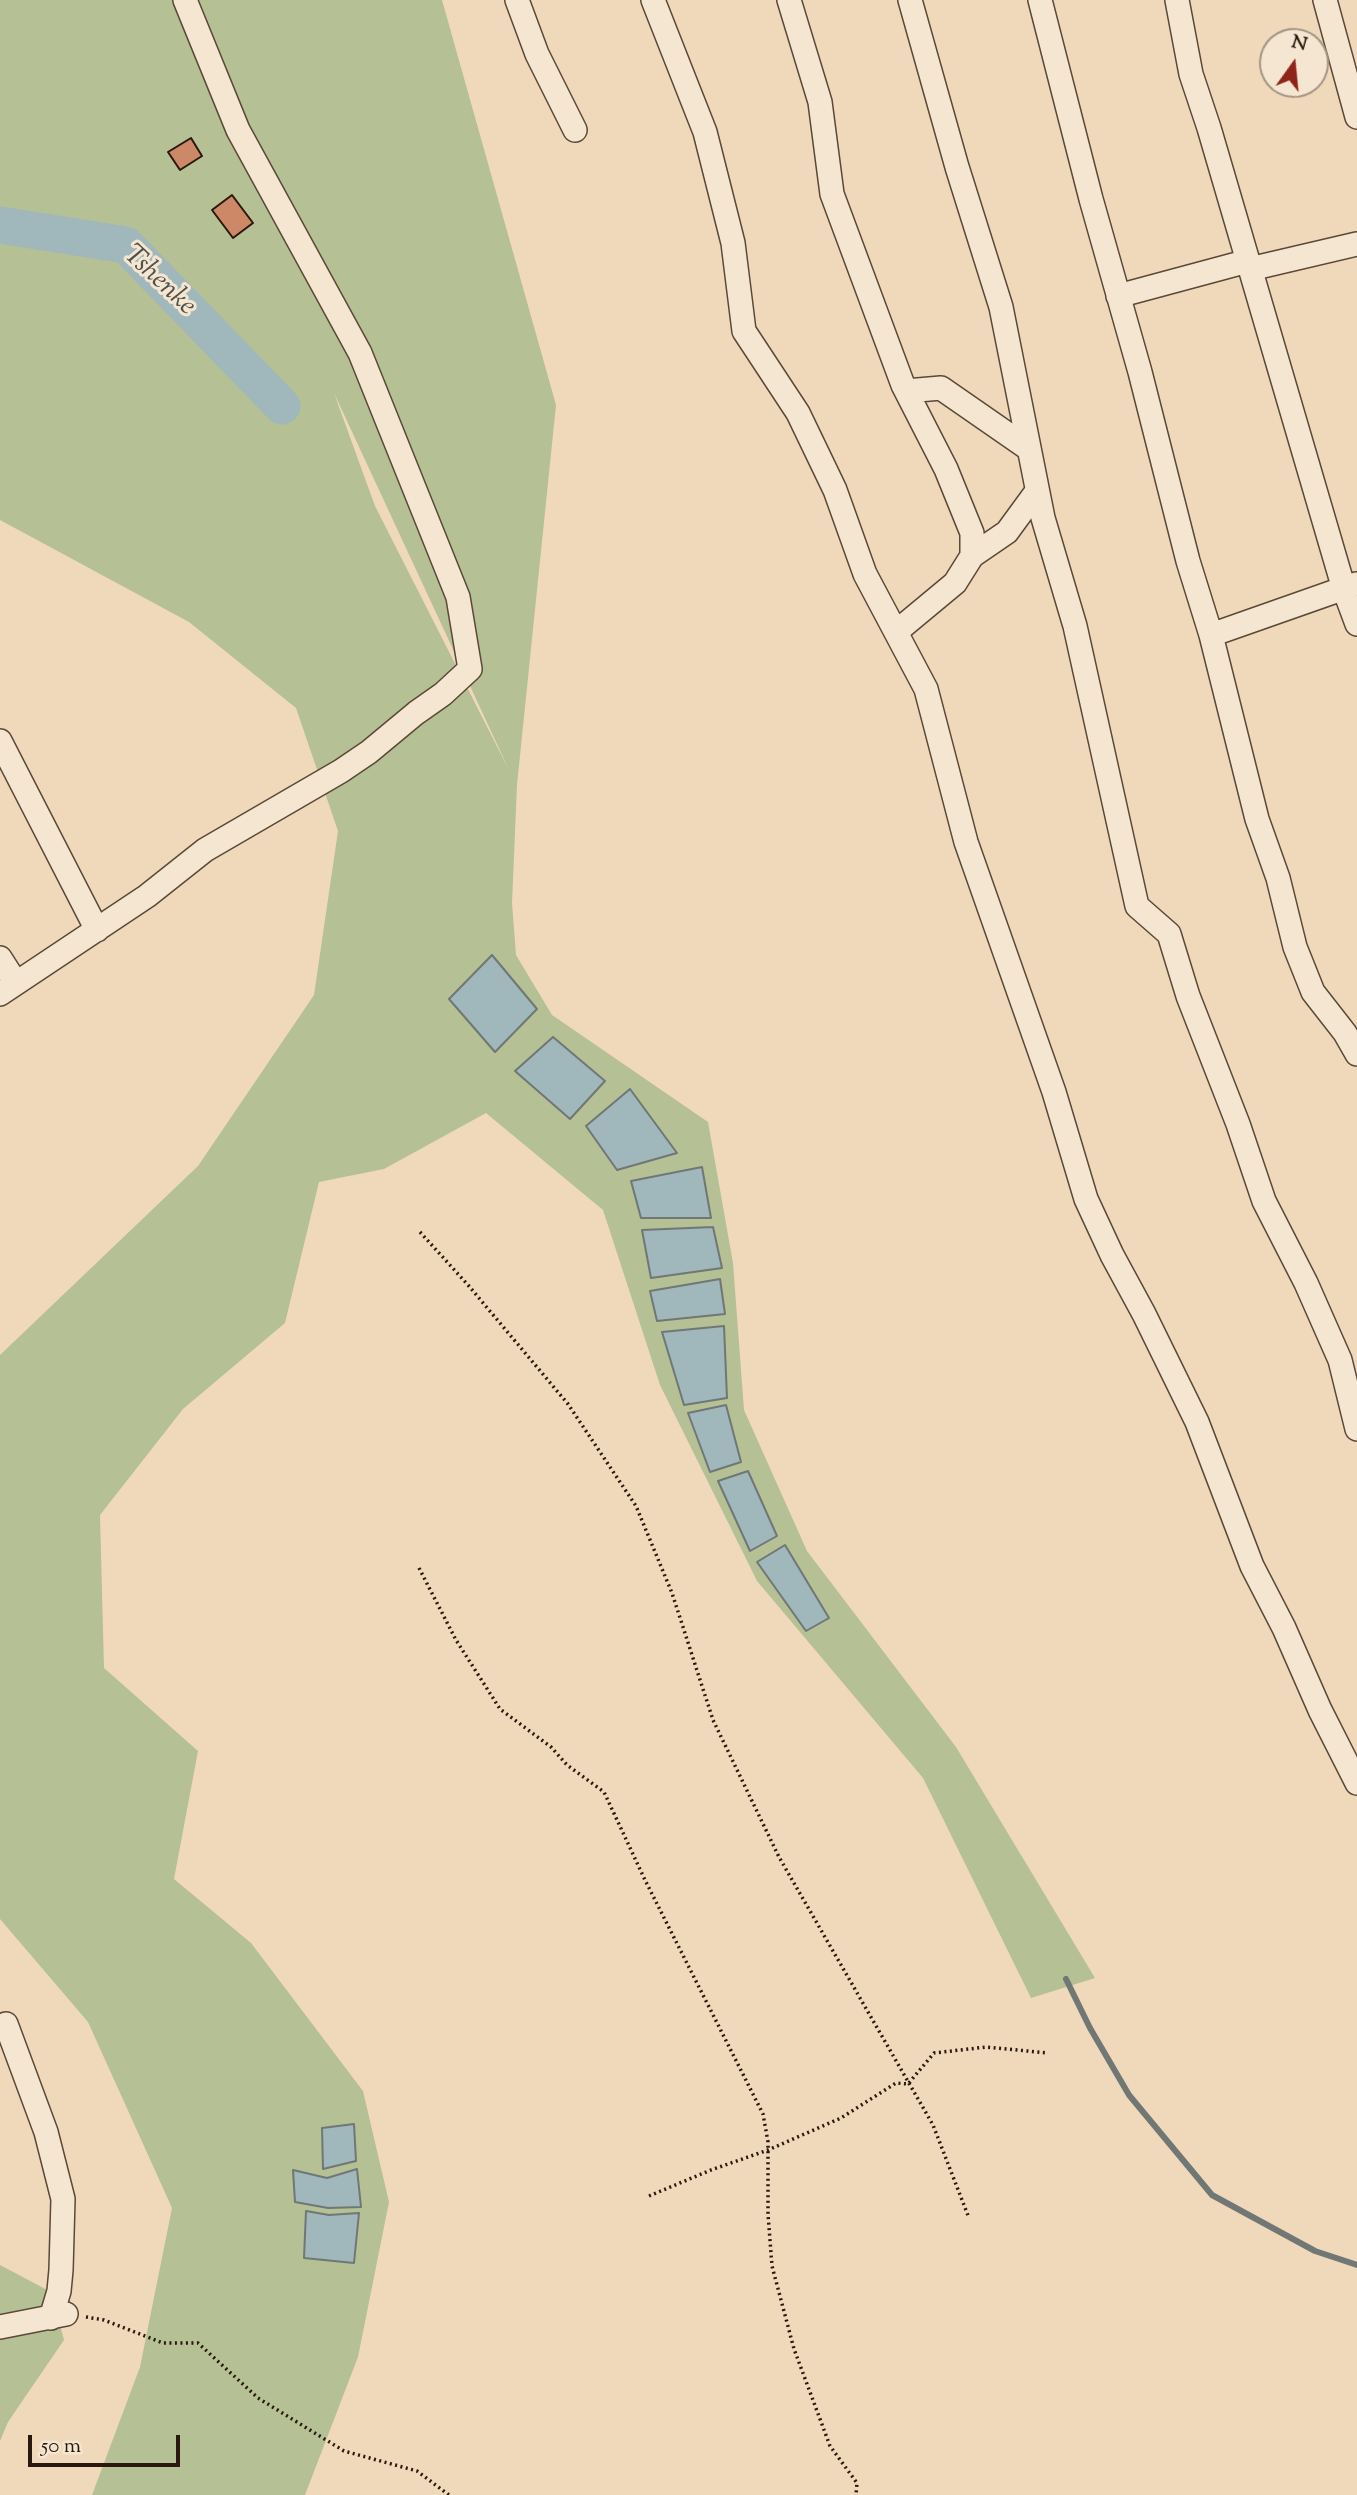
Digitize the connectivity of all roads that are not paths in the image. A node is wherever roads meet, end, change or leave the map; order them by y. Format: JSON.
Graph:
{"nodes":[{"id":1,"x":186,"y":0,"type":"edge"},
{"id":2,"x":517,"y":0,"type":"edge"},
{"id":3,"x":653,"y":0,"type":"edge"},
{"id":4,"x":789,"y":0,"type":"edge"},
{"id":5,"x":910,"y":0,"type":"edge"},
{"id":6,"x":1040,"y":0,"type":"edge"},
{"id":7,"x":1177,"y":0,"type":"edge"},
{"id":8,"x":1325,"y":0,"type":"edge"},
{"id":9,"x":1357,"y":117,"type":"edge"},
{"id":10,"x":575,"y":130,"type":"dead end"},
{"id":11,"x":1357,"y":244,"type":"edge"},
{"id":12,"x":1249,"y":265,"type":"junction"},
{"id":13,"x":1118,"y":296,"type":"junction"},
{"id":14,"x":906,"y":391,"type":"junction"},
{"id":15,"x":1028,"y":449,"type":"junction"},
{"id":16,"x":1038,"y":491,"type":"junction"},
{"id":17,"x":972,"y":556,"type":"junction"},
{"id":18,"x":1351,"y":586,"type":"edge"},
{"id":19,"x":1357,"y":624,"type":"edge"},
{"id":20,"x":896,"y":632,"type":"junction"},
{"id":21,"x":1211,"y":635,"type":"junction"},
{"id":22,"x":0,"y":741,"type":"edge"},
{"id":23,"x":97,"y":930,"type":"junction"},
{"id":24,"x":0,"y":958,"type":"edge"},
{"id":25,"x":8,"y":989,"type":"edge"},
{"id":26,"x":1357,"y":1054,"type":"edge"},
{"id":27,"x":1357,"y":1429,"type":"edge"},
{"id":28,"x":1357,"y":1783,"type":"edge"},
{"id":29,"x":6,"y":2024,"type":"dead end"},
{"id":30,"x":0,"y":2327,"type":"edge"}],
"edges":[{"from":1,"to":23,"type":"street"},
{"from":2,"to":10,"type":"street"},
{"from":3,"to":20,"type":"street"},
{"from":4,"to":14,"type":"street"},
{"from":5,"to":15,"type":"street"},
{"from":6,"to":13,"type":"street"},
{"from":7,"to":12,"type":"street"},
{"from":8,"to":9,"type":"street"},
{"from":11,"to":12,"type":"street"},
{"from":12,"to":13,"type":"street"},
{"from":12,"to":18,"type":"street"},
{"from":13,"to":21,"type":"street"},
{"from":14,"to":15,"type":"street"},
{"from":14,"to":17,"type":"street"},
{"from":15,"to":16,"type":"street"},
{"from":16,"to":17,"type":"street"},
{"from":16,"to":27,"type":"street"},
{"from":17,"to":20,"type":"street"},
{"from":18,"to":19,"type":"street"},
{"from":18,"to":21,"type":"street"},
{"from":20,"to":28,"type":"street"},
{"from":21,"to":26,"type":"street"},
{"from":22,"to":23,"type":"street"},
{"from":23,"to":25,"type":"street"},
{"from":24,"to":25,"type":"street"},
{"from":29,"to":30,"type":"street"}]}
